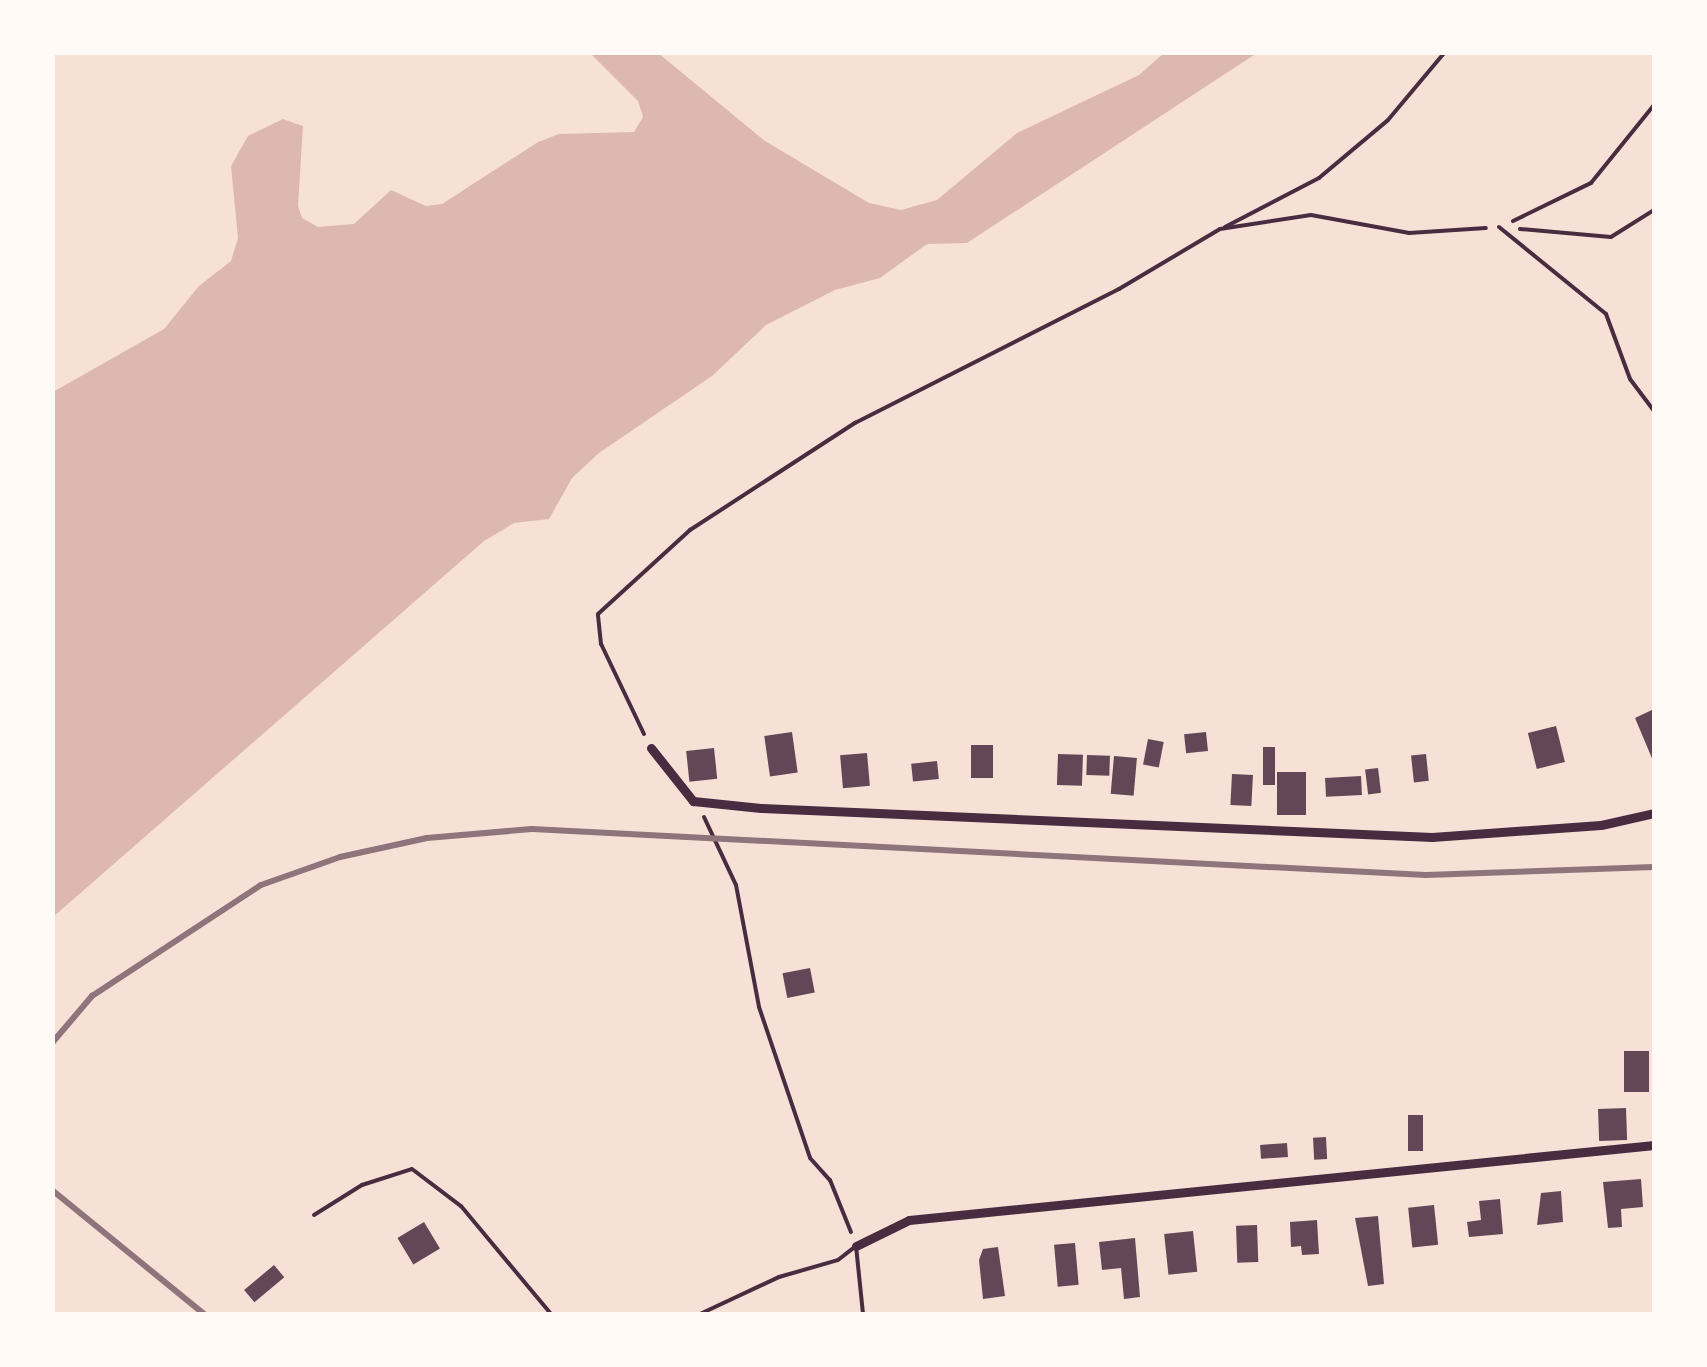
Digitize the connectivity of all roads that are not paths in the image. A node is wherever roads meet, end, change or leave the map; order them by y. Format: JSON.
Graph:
{"nodes":[{"id":1,"x":1499,"y":227,"type":"road end"},
{"id":2,"x":1654,"y":411,"type":"edge"},
{"id":3,"x":651,"y":748,"type":"road end"},
{"id":4,"x":1654,"y":813,"type":"edge"},
{"id":5,"x":1654,"y":1145,"type":"edge"},
{"id":6,"x":314,"y":1215,"type":"dead end"},
{"id":7,"x":856,"y":1246,"type":"junction"},
{"id":8,"x":550,"y":1314,"type":"edge"},
{"id":9,"x":700,"y":1314,"type":"edge"},
{"id":10,"x":863,"y":1314,"type":"edge"}],
"edges":[{"from":1,"to":2,"type":"lane"},
{"from":3,"to":4,"type":"street"},
{"from":5,"to":7,"type":"street"},
{"from":6,"to":8,"type":"lane"},
{"from":7,"to":9,"type":"lane"},
{"from":7,"to":10,"type":"lane"}]}
